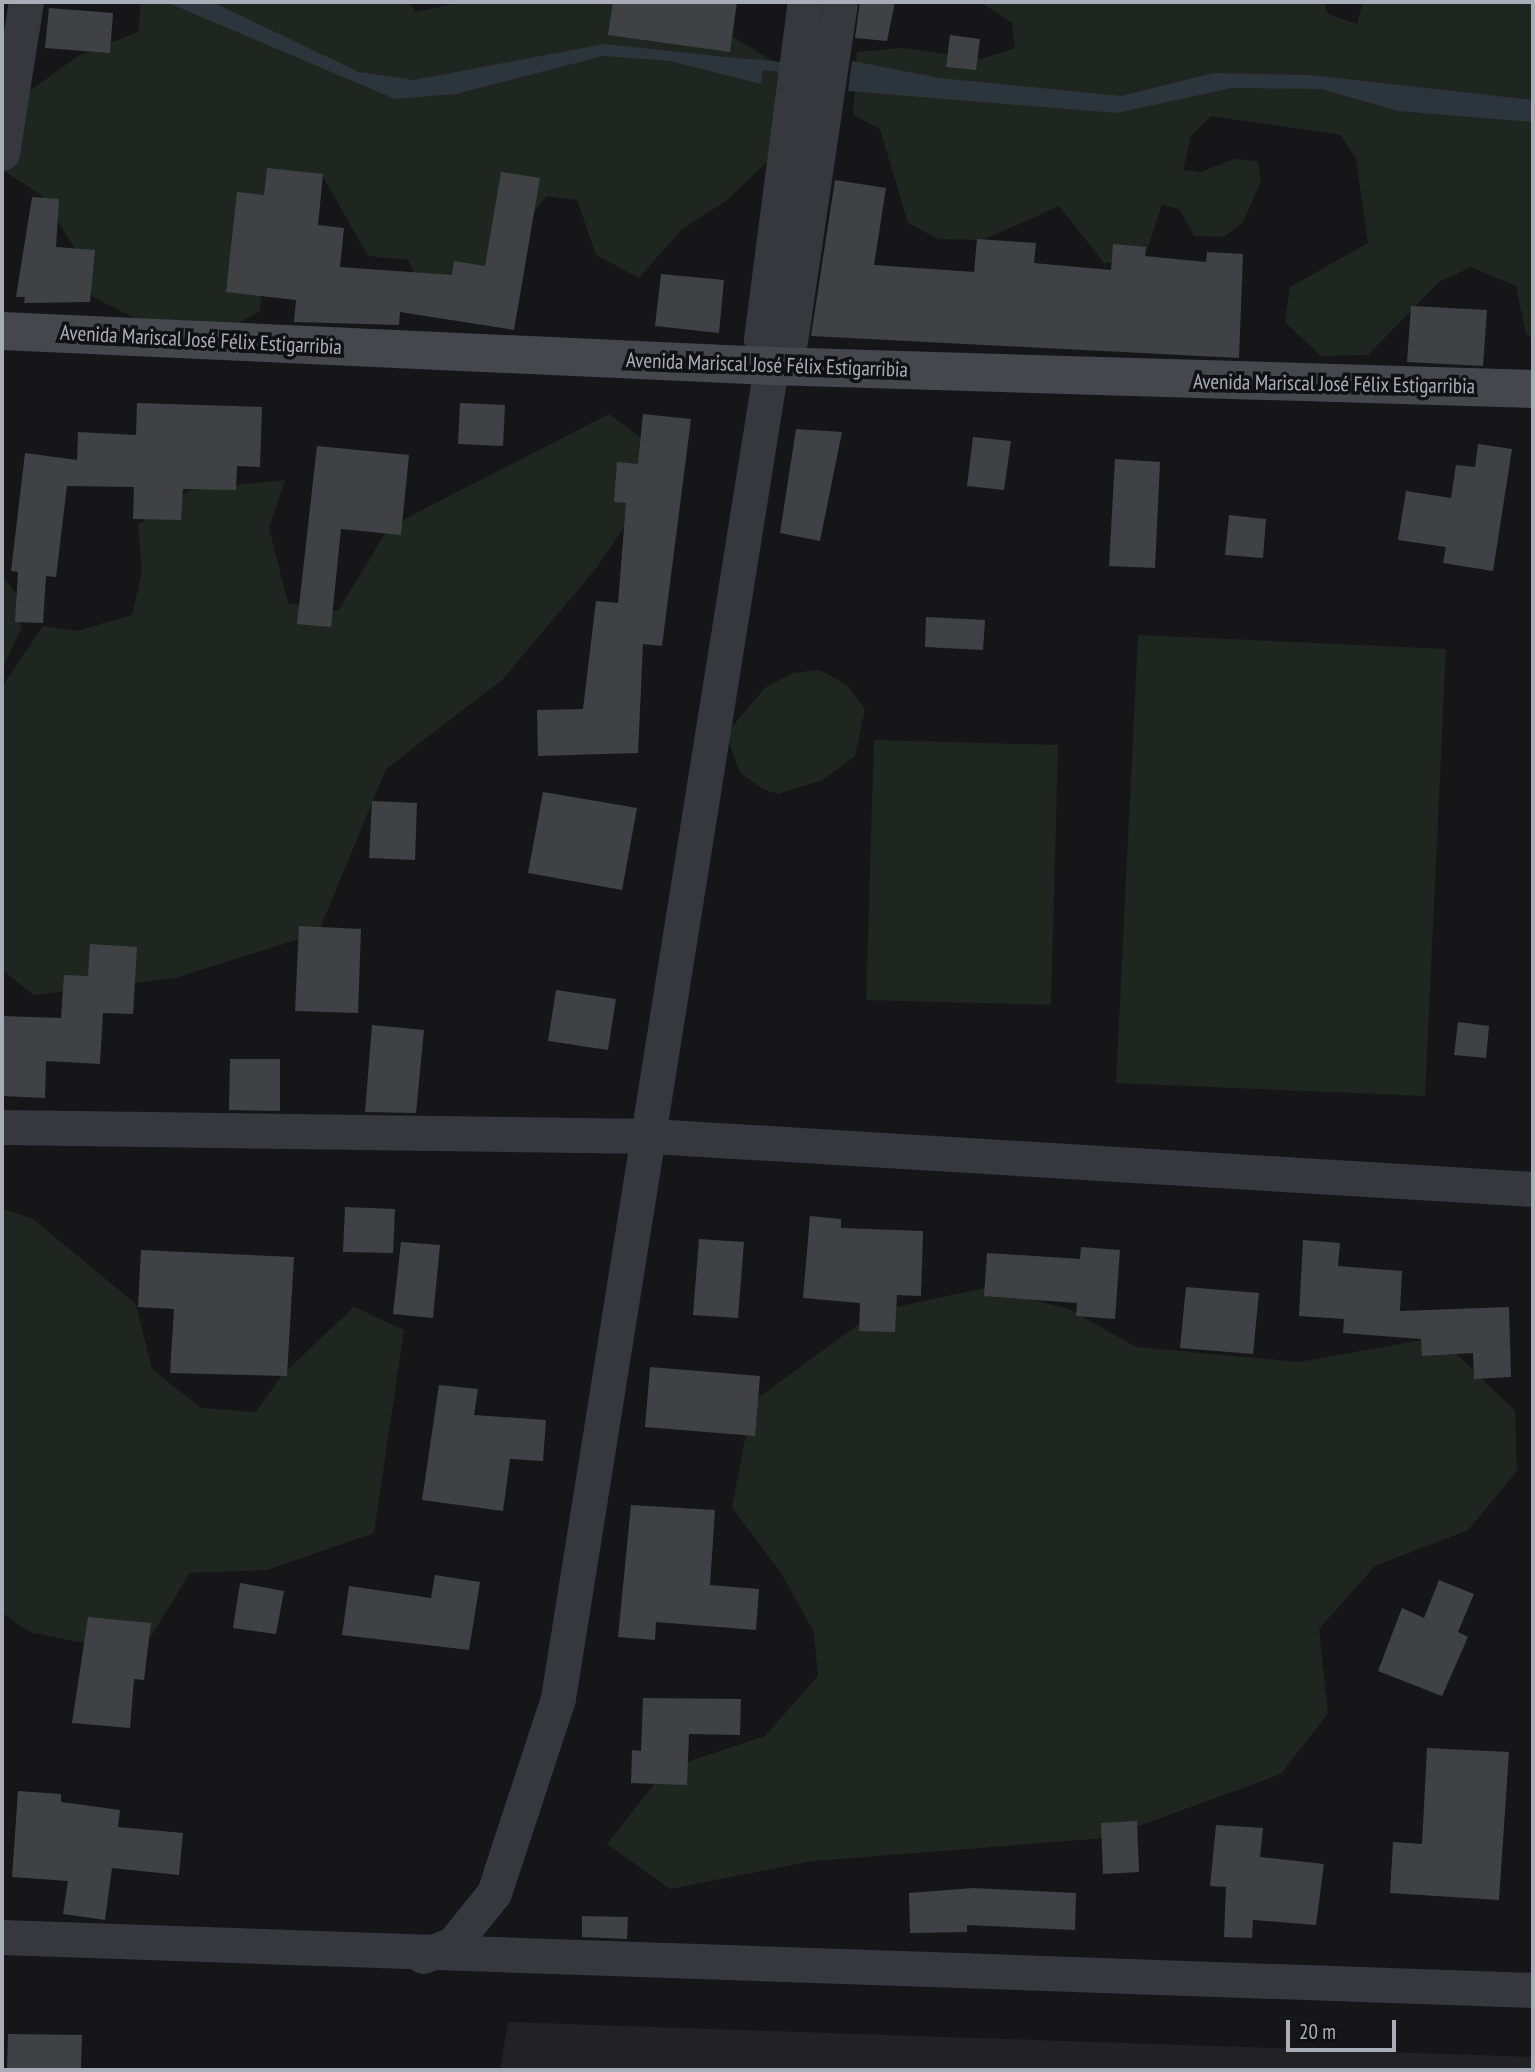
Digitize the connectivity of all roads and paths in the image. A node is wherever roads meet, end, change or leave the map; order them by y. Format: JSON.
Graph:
{"nodes":[{"id":1,"x":26,"y":2,"type":"edge"},
{"id":2,"x":805,"y":2,"type":"edge"},
{"id":3,"x":840,"y":2,"type":"edge"},
{"id":4,"x":816,"y":51,"type":"junction"},
{"id":5,"x":2,"y":153,"type":"edge"},
{"id":6,"x":2,"y":331,"type":"edge"},
{"id":7,"x":771,"y":366,"type":"junction"},
{"id":8,"x":1533,"y":389,"type":"edge"},
{"id":9,"x":2,"y":1128,"type":"edge"},
{"id":10,"x":652,"y":1136,"type":"junction"},
{"id":11,"x":1533,"y":1189,"type":"edge"},
{"id":12,"x":2,"y":1937,"type":"edge"},
{"id":13,"x":423,"y":1956,"type":"junction"},
{"id":14,"x":1533,"y":1990,"type":"edge"}],
"edges":[{"from":1,"to":5,"type":"street"},
{"from":2,"to":4,"type":"street"},
{"from":3,"to":4,"type":"street"},
{"from":4,"to":7,"type":"street"},
{"from":6,"to":7,"type":"main road","name":"Avenida Mariscal José Félix Estigarribia"},
{"from":7,"to":8,"type":"main road","name":"Avenida Mariscal José Félix Estigarribia"},
{"from":7,"to":10,"type":"street"},
{"from":9,"to":10,"type":"street"},
{"from":10,"to":11,"type":"street"},
{"from":10,"to":13,"type":"street"},
{"from":12,"to":13,"type":"street"},
{"from":13,"to":14,"type":"street"}]}
